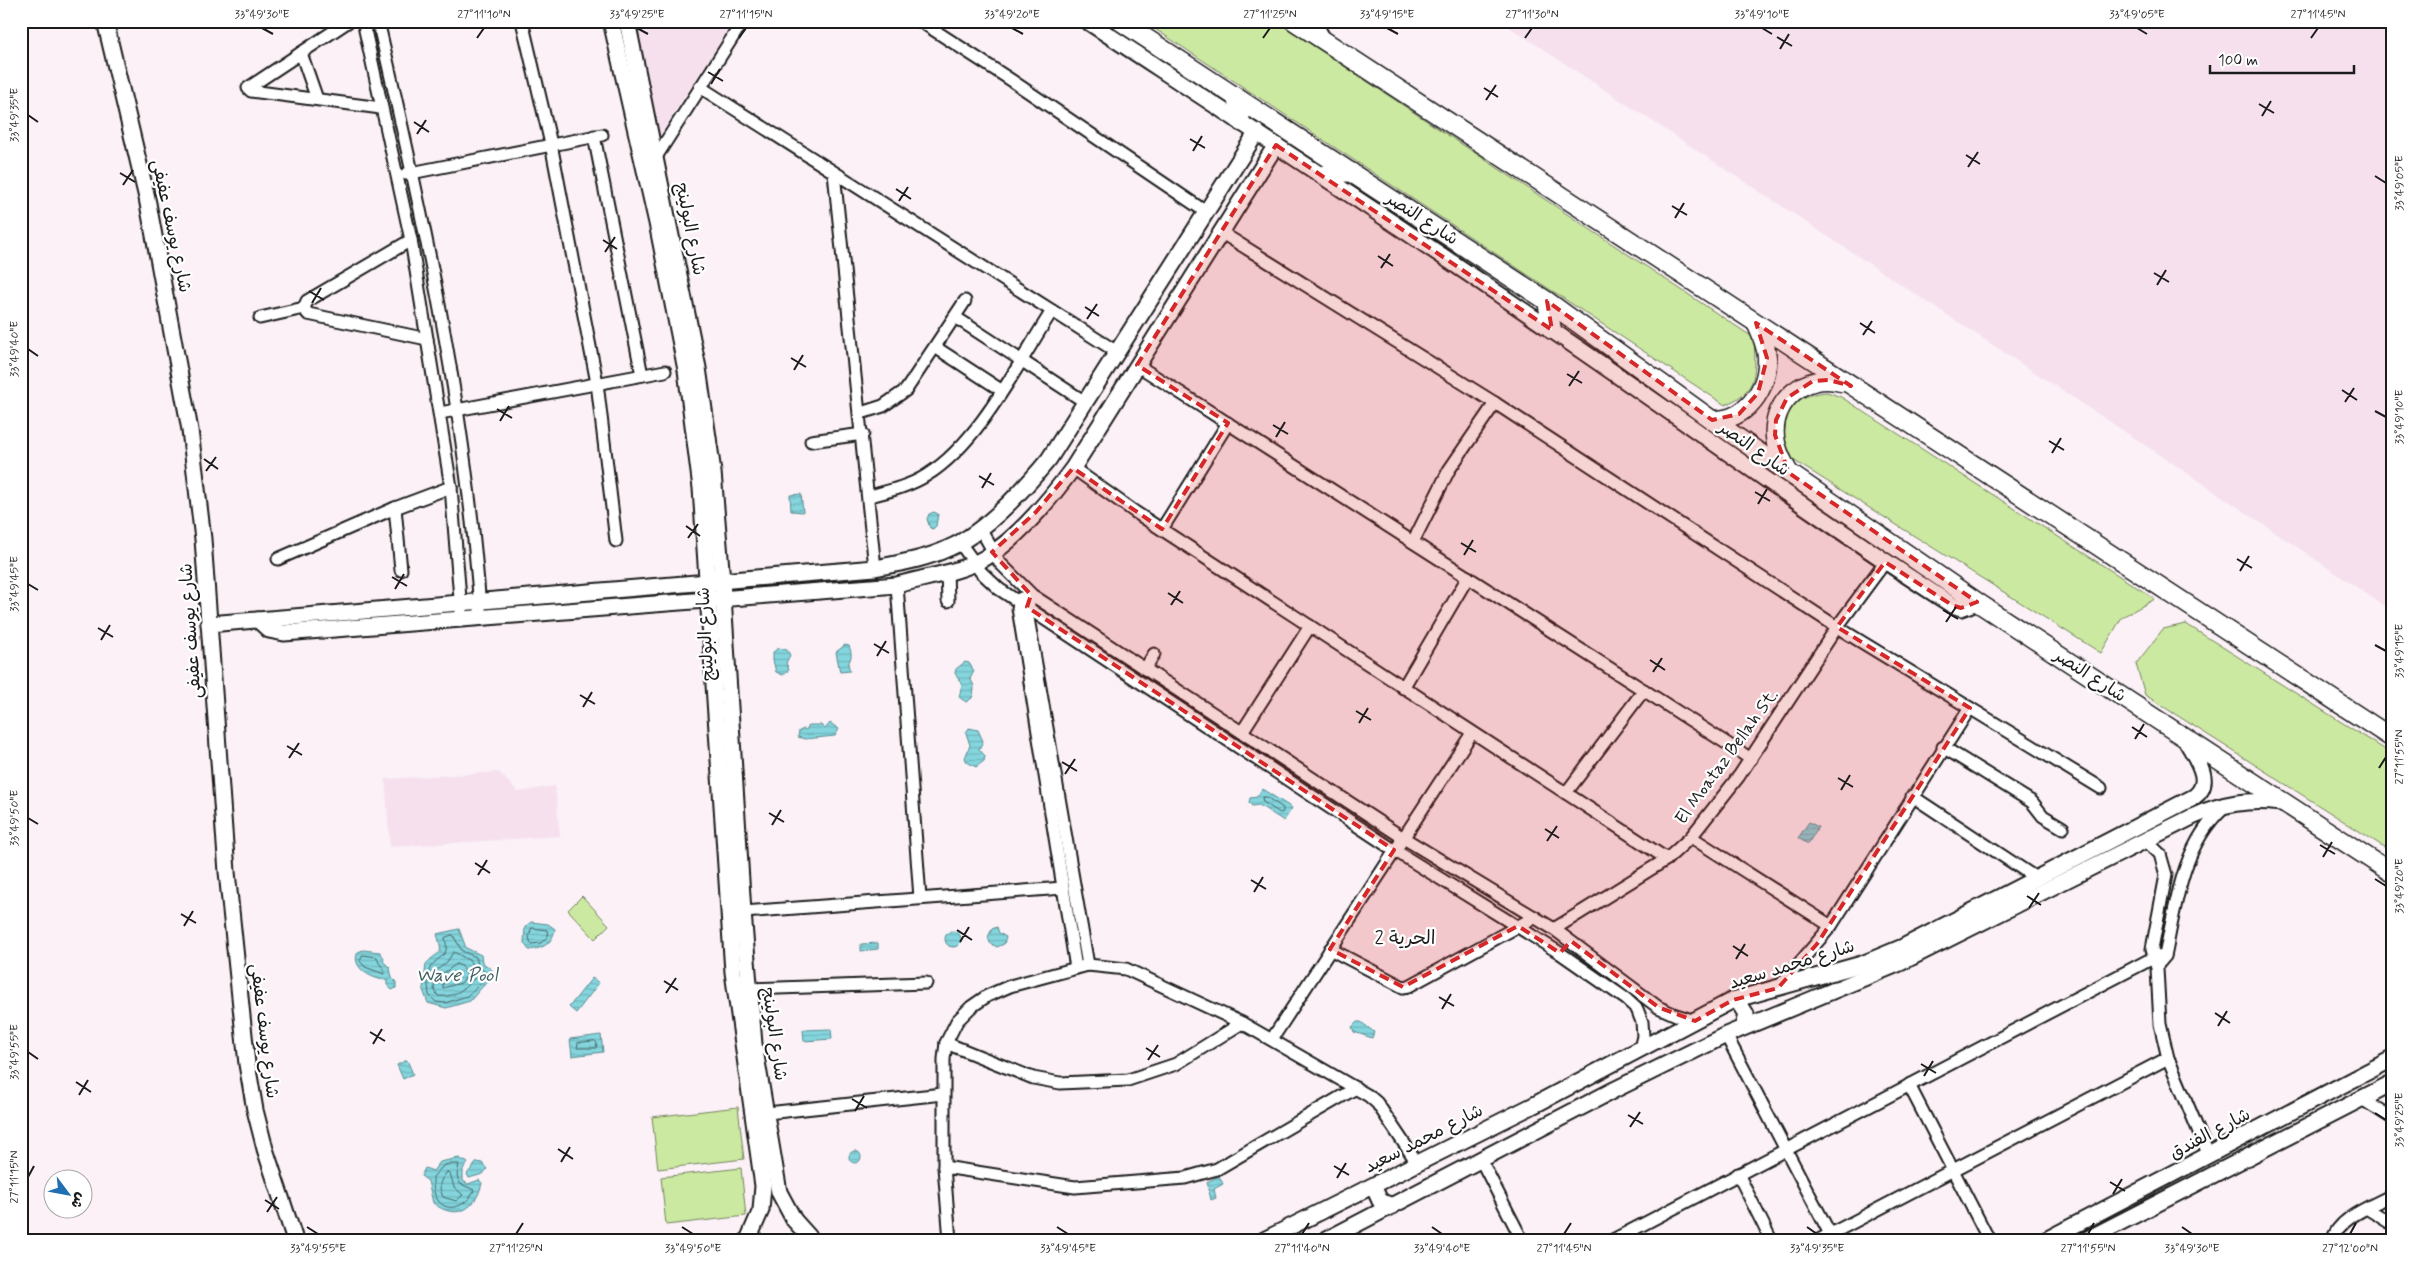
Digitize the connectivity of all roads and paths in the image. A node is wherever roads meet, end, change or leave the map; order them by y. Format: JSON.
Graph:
{"nodes":[{"id":1,"x":105,"y":21,"type":"edge"},
{"id":2,"x":349,"y":21,"type":"edge"},
{"id":3,"x":363,"y":21,"type":"edge"},
{"id":4,"x":378,"y":21,"type":"edge"},
{"id":5,"x":522,"y":21,"type":"edge"},
{"id":6,"x":611,"y":21,"type":"edge"},
{"id":7,"x":627,"y":21,"type":"edge"},
{"id":8,"x":743,"y":21,"type":"edge"},
{"id":9,"x":920,"y":21,"type":"edge"},
{"id":10,"x":1087,"y":21,"type":"edge"},
{"id":11,"x":1120,"y":21,"type":"edge"},
{"id":12,"x":1294,"y":21,"type":"edge"},
{"id":13,"x":1315,"y":21,"type":"edge"},
{"id":14,"x":1329,"y":45,"type":"junction"},
{"id":15,"x":300,"y":53,"type":"junction"},
{"id":16,"x":700,"y":87,"type":"junction"},
{"id":17,"x":1236,"y":97,"type":"junction"},
{"id":18,"x":317,"y":99,"type":"junction"},
{"id":19,"x":381,"y":108,"type":"junction"},
{"id":20,"x":1241,"y":122,"type":"junction"},
{"id":21,"x":643,"y":126,"type":"junction"},
{"id":22,"x":1257,"y":132,"type":"junction"},
{"id":23,"x":551,"y":144,"type":"junction"},
{"id":24,"x":1276,"y":145,"type":"junction"},
{"id":25,"x":656,"y":157,"type":"junction"},
{"id":26,"x":1242,"y":158,"type":"junction"},
{"id":27,"x":1260,"y":170,"type":"junction"},
{"id":28,"x":413,"y":172,"type":"junction"},
{"id":29,"x":834,"y":172,"type":"junction"},
{"id":30,"x":1350,"y":172,"type":"junction"},
{"id":31,"x":1323,"y":175,"type":"junction"},
{"id":32,"x":397,"y":177,"type":"junction"},
{"id":33,"x":1206,"y":212,"type":"junction"},
{"id":34,"x":1222,"y":233,"type":"junction"},
{"id":35,"x":411,"y":240,"type":"junction"},
{"id":36,"x":965,"y":301,"type":"dead end"},
{"id":37,"x":1547,"y":301,"type":"junction"},
{"id":38,"x":304,"y":308,"type":"junction"},
{"id":39,"x":1052,"y":311,"type":"junction"},
{"id":40,"x":955,"y":317,"type":"junction"},
{"id":41,"x":260,"y":318,"type":"dead end"},
{"id":42,"x":1756,"y":323,"type":"junction"},
{"id":43,"x":1552,"y":330,"type":"junction"},
{"id":44,"x":427,"y":339,"type":"junction"},
{"id":45,"x":935,"y":348,"type":"junction"},
{"id":46,"x":1117,"y":352,"type":"junction"},
{"id":47,"x":1020,"y":359,"type":"junction"},
{"id":48,"x":1137,"y":365,"type":"junction"},
{"id":49,"x":692,"y":369,"type":"junction"},
{"id":50,"x":665,"y":370,"type":"dead end"},
{"id":51,"x":642,"y":375,"type":"junction"},
{"id":52,"x":597,"y":383,"type":"junction"},
{"id":53,"x":1851,"y":386,"type":"junction"},
{"id":54,"x":1001,"y":390,"type":"junction"},
{"id":55,"x":1085,"y":402,"type":"junction"},
{"id":56,"x":1495,"y":403,"type":"junction"},
{"id":57,"x":458,"y":409,"type":"junction"},
{"id":58,"x":861,"y":412,"type":"junction"},
{"id":59,"x":440,"y":413,"type":"junction"},
{"id":60,"x":1712,"y":420,"type":"junction"},
{"id":61,"x":1228,"y":423,"type":"junction"},
{"id":62,"x":862,"y":434,"type":"junction"},
{"id":63,"x":811,"y":440,"type":"dead end"},
{"id":64,"x":1073,"y":468,"type":"junction"},
{"id":65,"x":1789,"y":473,"type":"junction"},
{"id":66,"x":451,"y":487,"type":"junction"},
{"id":67,"x":870,"y":496,"type":"junction"},
{"id":68,"x":395,"y":508,"type":"junction"},
{"id":69,"x":980,"y":528,"type":"junction"},
{"id":70,"x":1162,"y":529,"type":"junction"},
{"id":71,"x":616,"y":541,"type":"dead end"},
{"id":72,"x":1413,"y":542,"type":"junction"},
{"id":73,"x":960,"y":543,"type":"junction"},
{"id":74,"x":992,"y":552,"type":"junction"},
{"id":75,"x":278,"y":559,"type":"dead end"},
{"id":76,"x":973,"y":562,"type":"junction"},
{"id":77,"x":1885,"y":562,"type":"junction"},
{"id":78,"x":875,"y":568,"type":"junction"},
{"id":79,"x":401,"y":570,"type":"dead end"},
{"id":80,"x":948,"y":572,"type":"junction"},
{"id":81,"x":1468,"y":577,"type":"junction"},
{"id":82,"x":715,"y":582,"type":"junction"},
{"id":83,"x":896,"y":584,"type":"junction"},
{"id":84,"x":1029,"y":592,"type":"junction"},
{"id":85,"x":716,"y":598,"type":"junction"},
{"id":86,"x":479,"y":600,"type":"junction"},
{"id":87,"x":948,"y":601,"type":"dead end"},
{"id":88,"x":1977,"y":602,"type":"junction"},
{"id":89,"x":461,"y":604,"type":"junction"},
{"id":90,"x":1023,"y":604,"type":"junction"},
{"id":91,"x":480,"y":619,"type":"junction"},
{"id":92,"x":258,"y":620,"type":"junction"},
{"id":93,"x":461,"y":620,"type":"junction"},
{"id":94,"x":208,"y":624,"type":"junction"},
{"id":95,"x":1310,"y":626,"type":"junction"},
{"id":96,"x":1838,"y":627,"type":"junction"},
{"id":97,"x":1154,"y":654,"type":"dead end"},
{"id":98,"x":1145,"y":669,"type":"junction"},
{"id":99,"x":1404,"y":688,"type":"junction"},
{"id":100,"x":1644,"y":690,"type":"junction"},
{"id":101,"x":1970,"y":708,"type":"junction"},
{"id":102,"x":1242,"y":732,"type":"junction"},
{"id":103,"x":1472,"y":732,"type":"junction"},
{"id":104,"x":2392,"y":738,"type":"edge"},
{"id":105,"x":2186,"y":740,"type":"junction"},
{"id":106,"x":1943,"y":747,"type":"junction"},
{"id":107,"x":1751,"y":759,"type":"junction"},
{"id":108,"x":1052,"y":787,"type":"junction"},
{"id":109,"x":2101,"y":788,"type":"dead end"},
{"id":110,"x":1566,"y":793,"type":"junction"},
{"id":111,"x":1912,"y":796,"type":"junction"},
{"id":112,"x":2281,"y":803,"type":"junction"},
{"id":113,"x":2227,"y":804,"type":"junction"},
{"id":114,"x":2063,"y":828,"type":"dead end"},
{"id":115,"x":1402,"y":837,"type":"junction"},
{"id":116,"x":1691,"y":837,"type":"junction"},
{"id":117,"x":2144,"y":839,"type":"junction"},
{"id":118,"x":731,"y":843,"type":"junction"},
{"id":119,"x":1394,"y":850,"type":"junction"},
{"id":120,"x":1666,"y":859,"type":"junction"},
{"id":121,"x":2392,"y":873,"type":"edge"},
{"id":122,"x":2036,"y":878,"type":"junction"},
{"id":123,"x":1063,"y":888,"type":"junction"},
{"id":124,"x":920,"y":898,"type":"junction"},
{"id":125,"x":743,"y":912,"type":"junction"},
{"id":126,"x":1535,"y":917,"type":"junction"},
{"id":127,"x":1518,"y":926,"type":"junction"},
{"id":128,"x":1831,"y":926,"type":"junction"},
{"id":129,"x":1554,"y":929,"type":"junction"},
{"id":130,"x":1571,"y":941,"type":"junction"},
{"id":131,"x":1330,"y":949,"type":"junction"},
{"id":132,"x":1560,"y":953,"type":"junction"},
{"id":133,"x":2155,"y":963,"type":"junction"},
{"id":134,"x":1088,"y":965,"type":"junction"},
{"id":135,"x":1076,"y":968,"type":"junction"},
{"id":136,"x":926,"y":983,"type":"dead end"},
{"id":137,"x":1778,"y":988,"type":"junction"},
{"id":138,"x":748,"y":989,"type":"junction"},
{"id":139,"x":1733,"y":1000,"type":"junction"},
{"id":140,"x":1781,"y":1013,"type":"junction"},
{"id":141,"x":1695,"y":1020,"type":"junction"},
{"id":142,"x":1242,"y":1023,"type":"junction"},
{"id":143,"x":1744,"y":1027,"type":"junction"},
{"id":144,"x":1726,"y":1035,"type":"junction"},
{"id":145,"x":1272,"y":1039,"type":"junction"},
{"id":146,"x":946,"y":1043,"type":"junction"},
{"id":147,"x":1640,"y":1049,"type":"junction"},
{"id":148,"x":2168,"y":1058,"type":"junction"},
{"id":149,"x":2392,"y":1059,"type":"edge"},
{"id":150,"x":2392,"y":1083,"type":"edge"},
{"id":151,"x":1909,"y":1084,"type":"junction"},
{"id":152,"x":1356,"y":1088,"type":"junction"},
{"id":153,"x":943,"y":1094,"type":"junction"},
{"id":154,"x":2362,"y":1098,"type":"junction"},
{"id":155,"x":760,"y":1114,"type":"junction"},
{"id":156,"x":2392,"y":1118,"type":"edge"},
{"id":157,"x":1786,"y":1149,"type":"junction"},
{"id":158,"x":2209,"y":1156,"type":"junction"},
{"id":159,"x":1481,"y":1160,"type":"junction"},
{"id":160,"x":1418,"y":1164,"type":"junction"},
{"id":161,"x":944,"y":1167,"type":"junction"},
{"id":162,"x":1953,"y":1170,"type":"junction"},
{"id":163,"x":1738,"y":1174,"type":"junction"},
{"id":164,"x":1376,"y":1184,"type":"junction"},
{"id":165,"x":2392,"y":1195,"type":"edge"},
{"id":166,"x":1337,"y":1204,"type":"junction"},
{"id":167,"x":1392,"y":1206,"type":"junction"},
{"id":168,"x":2368,"y":1209,"type":"junction"},
{"id":169,"x":2392,"y":1224,"type":"edge"},
{"id":170,"x":1350,"y":1228,"type":"junction"},
{"id":171,"x":1830,"y":1234,"type":"junction"},
{"id":172,"x":2064,"y":1236,"type":"edge"},
{"id":173,"x":1517,"y":1238,"type":"edge"},
{"id":174,"x":295,"y":1240,"type":"edge"},
{"id":175,"x":748,"y":1240,"type":"edge"},
{"id":176,"x":812,"y":1240,"type":"edge"},
{"id":177,"x":950,"y":1240,"type":"edge"},
{"id":178,"x":1264,"y":1240,"type":"edge"},
{"id":179,"x":1326,"y":1240,"type":"edge"},
{"id":180,"x":1613,"y":1240,"type":"edge"},
{"id":181,"x":1771,"y":1240,"type":"edge"},
{"id":182,"x":1819,"y":1240,"type":"edge"},
{"id":183,"x":1989,"y":1240,"type":"edge"},
{"id":184,"x":2046,"y":1240,"type":"edge"},
{"id":185,"x":2086,"y":1240,"type":"edge"},
{"id":186,"x":2333,"y":1240,"type":"edge"}],
"edges":[{"from":1,"to":94,"type":"street","name":"شارع يوسف عفيفى"},
{"from":2,"to":15,"type":"street"},
{"from":3,"to":19,"type":"street"},
{"from":4,"to":28,"type":"street"},
{"from":5,"to":23,"type":"street"},
{"from":6,"to":21,"type":"street","name":"شارع البولينج"},
{"from":7,"to":21,"type":"street","name":"شارع البولينج"},
{"from":8,"to":16,"type":"street"},
{"from":9,"to":33,"type":"street"},
{"from":10,"to":20,"type":"street"},
{"from":11,"to":17,"type":"main road","name":"شارع النصر"},
{"from":12,"to":14,"type":"main road"},
{"from":13,"to":14,"type":"street"},
{"from":14,"to":42,"type":"main road"},
{"from":15,"to":18,"type":"street"},
{"from":15,"to":18,"type":"street"},
{"from":16,"to":25,"type":"street"},
{"from":16,"to":29,"type":"street"},
{"from":17,"to":20,"type":"main road"},
{"from":17,"to":30,"type":"main road","name":"شارع النصر"},
{"from":18,"to":19,"type":"street"},
{"from":19,"to":32,"type":"street"},
{"from":20,"to":22,"type":"street"},
{"from":21,"to":25,"type":"street","name":"شارع البولينج"},
{"from":21,"to":49,"type":"street","name":"شارع البولينج"},
{"from":22,"to":24,"type":"street"},
{"from":22,"to":26,"type":"street"},
{"from":23,"to":28,"type":"street"},
{"from":23,"to":51,"type":"street"},
{"from":23,"to":52,"type":"street"},
{"from":24,"to":27,"type":"street"},
{"from":24,"to":31,"type":"street"},
{"from":25,"to":49,"type":"street","name":"شارع البولينج"},
{"from":26,"to":27,"type":"street"},
{"from":26,"to":33,"type":"street"},
{"from":27,"to":34,"type":"street"},
{"from":28,"to":32,"type":"street"},
{"from":28,"to":57,"type":"street"},
{"from":29,"to":39,"type":"street"},
{"from":29,"to":58,"type":"street"},
{"from":30,"to":31,"type":"main road"},
{"from":30,"to":37,"type":"main road","name":"شارع النصر"},
{"from":31,"to":43,"type":"street"},
{"from":32,"to":35,"type":"street"},
{"from":33,"to":46,"type":"street"},
{"from":34,"to":48,"type":"street"},
{"from":34,"to":56,"type":"street"},
{"from":35,"to":38,"type":"street"},
{"from":35,"to":44,"type":"street"},
{"from":36,"to":40,"type":"street"},
{"from":37,"to":43,"type":"main road"},
{"from":37,"to":60,"type":"main road","name":"شارع النصر"},
{"from":38,"to":41,"type":"street"},
{"from":38,"to":44,"type":"street"},
{"from":39,"to":46,"type":"street"},
{"from":39,"to":47,"type":"street"},
{"from":40,"to":45,"type":"street"},
{"from":40,"to":47,"type":"street"},
{"from":42,"to":53,"type":"main road"},
{"from":42,"to":60,"type":"main road"},
{"from":43,"to":77,"type":"street"},
{"from":44,"to":59,"type":"street"},
{"from":45,"to":54,"type":"street"},
{"from":45,"to":58,"type":"street"},
{"from":46,"to":55,"type":"street"},
{"from":47,"to":54,"type":"street"},
{"from":47,"to":55,"type":"street"},
{"from":48,"to":61,"type":"street"},
{"from":48,"to":64,"type":"street"},
{"from":49,"to":82,"type":"street","name":"شارع البولينج"},
{"from":50,"to":51,"type":"street"},
{"from":51,"to":52,"type":"street"},
{"from":52,"to":57,"type":"street"},
{"from":52,"to":71,"type":"street"},
{"from":53,"to":65,"type":"main road"},
{"from":53,"to":104,"type":"main road"},
{"from":54,"to":67,"type":"street"},
{"from":55,"to":69,"type":"street"},
{"from":56,"to":72,"type":"street"},
{"from":56,"to":96,"type":"street"},
{"from":57,"to":59,"type":"street"},
{"from":57,"to":86,"type":"street"},
{"from":58,"to":62,"type":"street"},
{"from":59,"to":66,"type":"street"},
{"from":60,"to":65,"type":"main road","name":"شارع النصر"},
{"from":61,"to":70,"type":"street"},
{"from":61,"to":72,"type":"street"},
{"from":62,"to":63,"type":"street"},
{"from":62,"to":67,"type":"street"},
{"from":64,"to":70,"type":"street"},
{"from":64,"to":74,"type":"street"},
{"from":65,"to":88,"type":"main road","name":"شارع النصر"},
{"from":66,"to":68,"type":"street"},
{"from":66,"to":89,"type":"street"},
{"from":67,"to":78,"type":"street"},
{"from":68,"to":75,"type":"street"},
{"from":68,"to":79,"type":"street"},
{"from":69,"to":73,"type":"street"},
{"from":69,"to":74,"type":"street"},
{"from":70,"to":95,"type":"street"},
{"from":72,"to":81,"type":"street"},
{"from":73,"to":76,"type":"street"},
{"from":73,"to":78,"type":"street"},
{"from":74,"to":76,"type":"street"},
{"from":74,"to":84,"type":"street"},
{"from":76,"to":80,"type":"street"},
{"from":76,"to":90,"type":"street"},
{"from":77,"to":88,"type":"street"},
{"from":77,"to":96,"type":"street","name":"El Moataz Bellah St."},
{"from":78,"to":82,"type":"street"},
{"from":80,"to":83,"type":"street"},
{"from":80,"to":87,"type":"street"},
{"from":81,"to":99,"type":"street"},
{"from":81,"to":100,"type":"street"},
{"from":82,"to":85,"type":"street","name":"شارع البولينج"},
{"from":82,"to":86,"type":"street"},
{"from":83,"to":85,"type":"street"},
{"from":83,"to":124,"type":"street"},
{"from":84,"to":90,"type":"street"},
{"from":84,"to":98,"type":"street"},
{"from":85,"to":91,"type":"street"},
{"from":85,"to":118,"type":"street","name":"شارع البولينج"},
{"from":86,"to":89,"type":"street"},
{"from":86,"to":91,"type":"street"},
{"from":88,"to":105,"type":"main road","name":"شارع النصر"},
{"from":89,"to":92,"type":"street"},
{"from":89,"to":93,"type":"street"},
{"from":90,"to":108,"type":"street"},
{"from":90,"to":119,"type":"street"},
{"from":91,"to":93,"type":"street"},
{"from":92,"to":93,"type":"street"},
{"from":92,"to":94,"type":"street"},
{"from":94,"to":174,"type":"street","name":"شارع يوسف عفيفى"},
{"from":95,"to":99,"type":"street"},
{"from":95,"to":102,"type":"street"},
{"from":96,"to":101,"type":"street"},
{"from":96,"to":107,"type":"street","name":"El Moataz Bellah St."},
{"from":97,"to":98,"type":"street"},
{"from":98,"to":102,"type":"street"},
{"from":99,"to":103,"type":"street"},
{"from":100,"to":107,"type":"street"},
{"from":100,"to":110,"type":"street"},
{"from":101,"to":106,"type":"street"},
{"from":101,"to":109,"type":"street"},
{"from":102,"to":115,"type":"street"},
{"from":103,"to":110,"type":"street"},
{"from":103,"to":115,"type":"street"},
{"from":105,"to":112,"type":"main road","name":"شارع النصر"},
{"from":105,"to":122,"type":"street","name":"شارع محمد سعيد"},
{"from":106,"to":111,"type":"street"},
{"from":106,"to":114,"type":"street"},
{"from":107,"to":116,"type":"street","name":"El Moataz Bellah St."},
{"from":108,"to":123,"type":"street"},
{"from":108,"to":134,"type":"street"},
{"from":110,"to":120,"type":"street"},
{"from":111,"to":122,"type":"street"},
{"from":111,"to":128,"type":"street"},
{"from":112,"to":113,"type":"street","name":"شارع محمد سعيد"},
{"from":112,"to":121,"type":"main road","name":"شارع النصر"},
{"from":113,"to":117,"type":"street","name":"شارع محمد سعيد"},
{"from":113,"to":133,"type":"street"},
{"from":115,"to":119,"type":"street"},
{"from":115,"to":126,"type":"street"},
{"from":116,"to":120,"type":"street","name":"El Moataz Bellah St."},
{"from":116,"to":128,"type":"street"},
{"from":117,"to":133,"type":"street"},
{"from":117,"to":140,"type":"street","name":"شارع محمد سعيد"},
{"from":118,"to":125,"type":"street","name":"شارع البولينج"},
{"from":118,"to":155,"type":"street","name":"شارع البولينج"},
{"from":119,"to":127,"type":"street"},
{"from":119,"to":131,"type":"street"},
{"from":120,"to":129,"type":"street","name":"El Moataz Bellah St."},
{"from":122,"to":137,"type":"street","name":"شارع محمد سعيد"},
{"from":123,"to":124,"type":"street"},
{"from":123,"to":135,"type":"street"},
{"from":124,"to":125,"type":"street"},
{"from":125,"to":138,"type":"street","name":"شارع البولينج"},
{"from":126,"to":127,"type":"street"},
{"from":126,"to":129,"type":"street"},
{"from":127,"to":131,"type":"street"},
{"from":127,"to":132,"type":"street"},
{"from":128,"to":137,"type":"street"},
{"from":129,"to":130,"type":"street"},
{"from":130,"to":132,"type":"street"},
{"from":130,"to":141,"type":"street"},
{"from":131,"to":145,"type":"street"},
{"from":132,"to":147,"type":"street"},
{"from":133,"to":148,"type":"street"},
{"from":133,"to":151,"type":"street"},
{"from":134,"to":135,"type":"street"},
{"from":134,"to":142,"type":"street"},
{"from":135,"to":146,"type":"street"},
{"from":136,"to":138,"type":"street"},
{"from":137,"to":139,"type":"street","name":"شارع محمد سعيد"},
{"from":137,"to":140,"type":"street"},
{"from":138,"to":155,"type":"street","name":"شارع البولينج"},
{"from":139,"to":141,"type":"street","name":"شارع محمد سعيد"},
{"from":139,"to":143,"type":"street"},
{"from":140,"to":143,"type":"street","name":"شارع محمد سعيد"},
{"from":141,"to":147,"type":"street","name":"شارع محمد سعيد"},
{"from":142,"to":145,"type":"street"},
{"from":142,"to":146,"type":"street"},
{"from":143,"to":144,"type":"street","name":"شارع محمد سعيد"},
{"from":144,"to":157,"type":"street"},
{"from":144,"to":159,"type":"street","name":"شارع محمد سعيد"},
{"from":145,"to":152,"type":"street"},
{"from":146,"to":153,"type":"street"},
{"from":147,"to":160,"type":"street","name":"شارع محمد سعيد"},
{"from":148,"to":158,"type":"street"},
{"from":148,"to":162,"type":"street"},
{"from":149,"to":158,"type":"street","name":"شارع الفندق"},
{"from":150,"to":154,"type":"street","name":"شارع الفندق"},
{"from":151,"to":157,"type":"street"},
{"from":151,"to":162,"type":"street"},
{"from":152,"to":160,"type":"street"},
{"from":152,"to":161,"type":"street"},
{"from":153,"to":155,"type":"street"},
{"from":153,"to":161,"type":"street"},
{"from":154,"to":156,"type":"street"},
{"from":154,"to":185,"type":"street","name":"شارع الفندق"},
{"from":155,"to":175,"type":"street","name":"شارع البولينج"},
{"from":155,"to":176,"type":"street","name":"شارع البولينج"},
{"from":157,"to":163,"type":"street"},
{"from":157,"to":171,"type":"street"},
{"from":158,"to":172,"type":"street","name":"شارع الفندق"},
{"from":159,"to":167,"type":"street","name":"شارع محمد سعيد"},
{"from":159,"to":173,"type":"street"},
{"from":160,"to":164,"type":"street","name":"شارع محمد سعيد"},
{"from":161,"to":177,"type":"street"},
{"from":162,"to":171,"type":"street"},
{"from":162,"to":183,"type":"street"},
{"from":163,"to":180,"type":"street"},
{"from":163,"to":181,"type":"street"},
{"from":164,"to":166,"type":"street","name":"شارع محمد سعيد"},
{"from":164,"to":167,"type":"street"},
{"from":165,"to":168,"type":"street"},
{"from":166,"to":170,"type":"street"},
{"from":166,"to":178,"type":"street","name":"شارع محمد سعيد"},
{"from":167,"to":170,"type":"street","name":"شارع محمد سعيد"},
{"from":168,"to":169,"type":"street"},
{"from":168,"to":186,"type":"street"},
{"from":170,"to":179,"type":"street","name":"شارع محمد سعيد"},
{"from":171,"to":182,"type":"street"},
{"from":172,"to":184,"type":"street","name":"شارع الفندق"}]}
